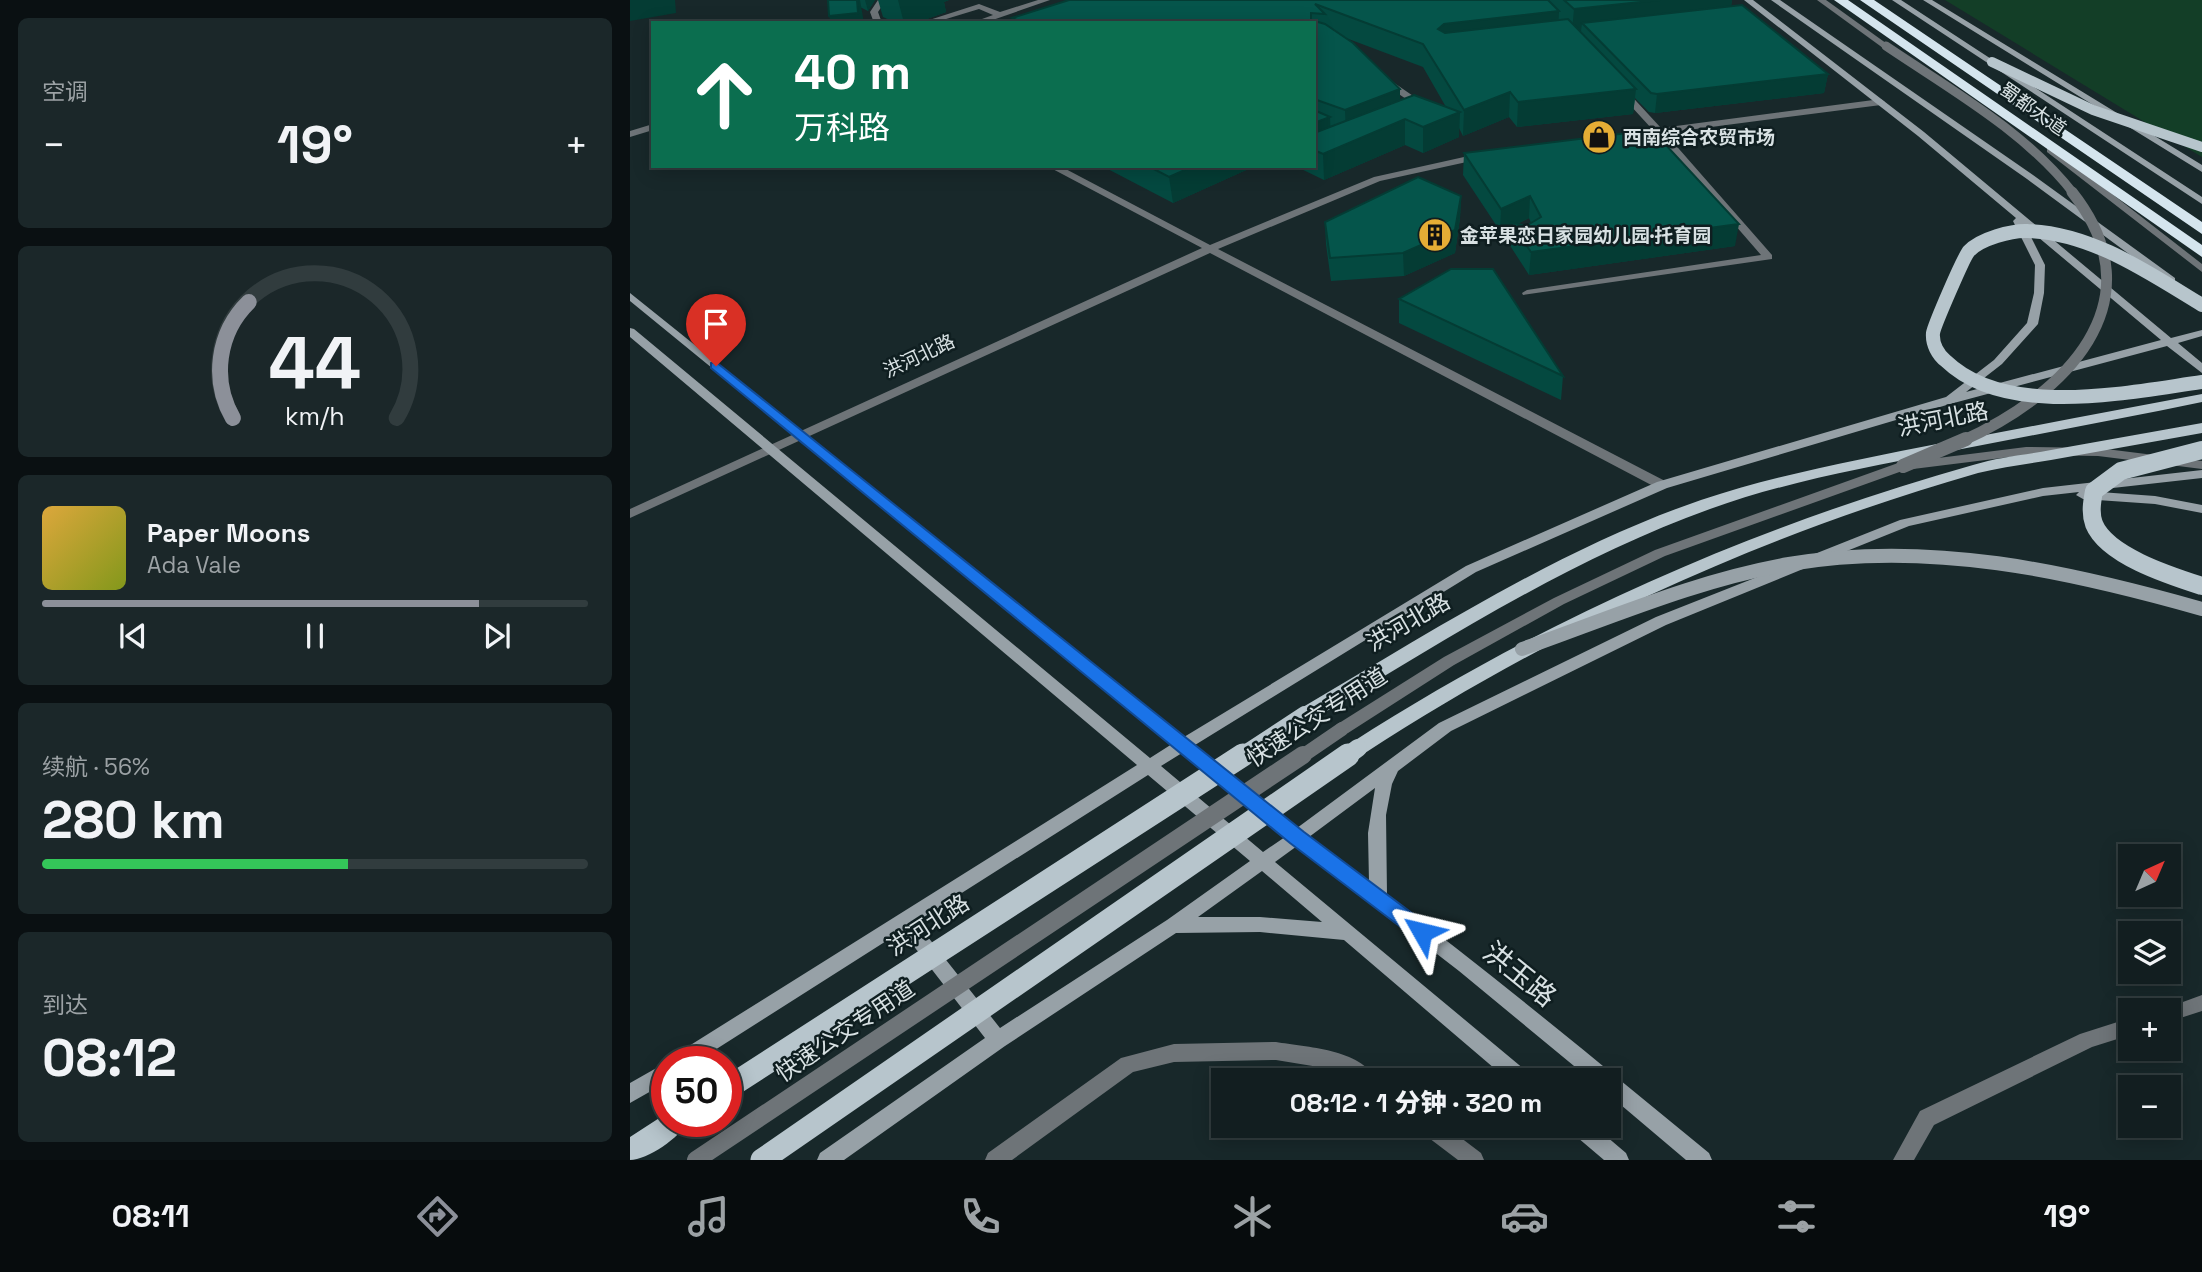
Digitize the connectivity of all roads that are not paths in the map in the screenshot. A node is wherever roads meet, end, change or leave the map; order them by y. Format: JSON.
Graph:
{"nodes":[{"id":1,"x":882,"y":0,"type":"edge"},
{"id":2,"x":1046,"y":0,"type":"edge"},
{"id":3,"x":1748,"y":0,"type":"edge"},
{"id":4,"x":1775,"y":0,"type":"edge"},
{"id":5,"x":1821,"y":0,"type":"edge"},
{"id":6,"x":1838,"y":0,"type":"edge"},
{"id":7,"x":1866,"y":0,"type":"edge"},
{"id":8,"x":1896,"y":0,"type":"edge"},
{"id":9,"x":1927,"y":0,"type":"edge"},
{"id":10,"x":1000,"y":15,"type":"junction"},
{"id":11,"x":1768,"y":15,"type":"junction"},
{"id":12,"x":1754,"y":16,"type":"edge"},
{"id":13,"x":877,"y":21,"type":"edge"},
{"id":14,"x":930,"y":21,"type":"edge"},
{"id":15,"x":981,"y":21,"type":"edge"},
{"id":16,"x":1992,"y":62,"type":"junction"},
{"id":17,"x":1373,"y":72,"type":"edge"},
{"id":18,"x":1614,"y":83,"type":"edge"},
{"id":19,"x":1881,"y":102,"type":"junction"},
{"id":20,"x":1404,"y":118,"type":"edge"},
{"id":21,"x":651,"y":128,"type":"edge"},
{"id":22,"x":1658,"y":130,"type":"junction"},
{"id":23,"x":630,"y":134,"type":"edge"},
{"id":24,"x":1618,"y":135,"type":"edge"},
{"id":25,"x":2202,"y":148,"type":"edge"},
{"id":26,"x":1489,"y":154,"type":"edge"},
{"id":27,"x":1056,"y":168,"type":"edge"},
{"id":28,"x":2202,"y":169,"type":"edge"},
{"id":29,"x":2202,"y":201,"type":"edge"},
{"id":30,"x":2013,"y":210,"type":"junction"},
{"id":31,"x":2202,"y":229,"type":"edge"},
{"id":32,"x":1210,"y":249,"type":"junction"},
{"id":33,"x":2202,"y":252,"type":"edge"},
{"id":34,"x":2202,"y":269,"type":"edge"},
{"id":35,"x":1527,"y":293,"type":"dead end"},
{"id":36,"x":630,"y":296,"type":"edge"},
{"id":37,"x":2202,"y":304,"type":"edge"},
{"id":38,"x":630,"y":331,"type":"edge"},
{"id":39,"x":2202,"y":333,"type":"edge"},
{"id":40,"x":2165,"y":341,"type":"junction"},
{"id":41,"x":2202,"y":369,"type":"edge"},
{"id":42,"x":2202,"y":382,"type":"edge"},
{"id":43,"x":2202,"y":398,"type":"edge"},
{"id":44,"x":1946,"y":401,"type":"junction"},
{"id":45,"x":2202,"y":428,"type":"edge"},
{"id":46,"x":804,"y":436,"type":"junction"},
{"id":47,"x":773,"y":450,"type":"junction"},
{"id":48,"x":2202,"y":450,"type":"edge"},
{"id":49,"x":2202,"y":465,"type":"edge"},
{"id":50,"x":1903,"y":466,"type":"junction"},
{"id":51,"x":2202,"y":474,"type":"edge"},
{"id":52,"x":1662,"y":485,"type":"junction"},
{"id":53,"x":2043,"y":492,"type":"junction"},
{"id":54,"x":2202,"y":509,"type":"edge"},
{"id":55,"x":630,"y":514,"type":"edge"},
{"id":56,"x":2202,"y":586,"type":"edge"},
{"id":57,"x":2202,"y":609,"type":"edge"},
{"id":58,"x":1522,"y":649,"type":"junction"},
{"id":59,"x":1183,"y":745,"type":"junction"},
{"id":60,"x":1147,"y":766,"type":"junction"},
{"id":61,"x":1392,"y":767,"type":"junction"},
{"id":62,"x":1297,"y":837,"type":"junction"},
{"id":63,"x":1261,"y":862,"type":"junction"},
{"id":64,"x":1378,"y":899,"type":"junction"},
{"id":65,"x":904,"y":921,"type":"junction"},
{"id":66,"x":1173,"y":925,"type":"junction"},
{"id":67,"x":1347,"y":933,"type":"junction"},
{"id":68,"x":2202,"y":1003,"type":"edge"},
{"id":69,"x":2181,"y":1010,"type":"edge"},
{"id":70,"x":2118,"y":1030,"type":"edge"},
{"id":71,"x":998,"y":1040,"type":"junction"},
{"id":72,"x":705,"y":1046,"type":"edge"},
{"id":73,"x":1350,"y":1068,"type":"edge"},
{"id":74,"x":1509,"y":1068,"type":"edge"},
{"id":75,"x":1591,"y":1068,"type":"edge"},
{"id":76,"x":742,"y":1079,"type":"edge"},
{"id":77,"x":651,"y":1081,"type":"edge"},
{"id":78,"x":1621,"y":1093,"type":"edge"},
{"id":79,"x":630,"y":1094,"type":"edge"},
{"id":80,"x":652,"y":1137,"type":"edge"},
{"id":81,"x":1445,"y":1138,"type":"edge"},
{"id":82,"x":1593,"y":1138,"type":"edge"},
{"id":83,"x":630,"y":1151,"type":"edge"},
{"id":84,"x":696,"y":1160,"type":"edge"},
{"id":85,"x":762,"y":1160,"type":"edge"},
{"id":86,"x":827,"y":1160,"type":"edge"},
{"id":87,"x":995,"y":1160,"type":"edge"},
{"id":88,"x":1474,"y":1160,"type":"edge"},
{"id":89,"x":1619,"y":1160,"type":"edge"},
{"id":90,"x":1702,"y":1160,"type":"edge"},
{"id":91,"x":1903,"y":1160,"type":"edge"}],
"edges":[{"from":1,"to":13,"type":"street"},
{"from":2,"to":10,"type":"street"},
{"from":3,"to":11,"type":"street"},
{"from":4,"to":37,"type":"street","bridge":true},
{"from":5,"to":50,"type":"street","name":"快速公交专用道","bridge":true},
{"from":6,"to":33,"type":"highway","name":"蜀都大道"},
{"from":6,"to":34,"type":"street"},
{"from":7,"to":31,"type":"highway","name":"蜀都大道"},
{"from":8,"to":16,"type":"street"},
{"from":9,"to":28,"type":"street"},
{"from":10,"to":14,"type":"street"},
{"from":10,"to":15,"type":"street"},
{"from":11,"to":12,"type":"street"},
{"from":11,"to":19,"type":"street"},
{"from":16,"to":25,"type":"main road","bridge":true},
{"from":16,"to":29,"type":"street","bridge":true},
{"from":17,"to":20,"type":"street"},
{"from":18,"to":22,"type":"street"},
{"from":19,"to":22,"type":"street"},
{"from":19,"to":30,"type":"street"},
{"from":21,"to":23,"type":"street"},
{"from":22,"to":24,"type":"street"},
{"from":22,"to":35,"type":"street"},
{"from":26,"to":32,"type":"street","name":"洪河北路"},
{"from":27,"to":32,"type":"street"},
{"from":30,"to":40,"type":"street"},
{"from":30,"to":44,"type":"street"},
{"from":32,"to":46,"type":"street","name":"洪河北路"},
{"from":32,"to":52,"type":"street"},
{"from":36,"to":46,"type":"street","name":"洪玉路"},
{"from":37,"to":42,"type":"main road","bridge":true},
{"from":38,"to":47,"type":"street"},
{"from":39,"to":40,"type":"street"},
{"from":40,"to":41,"type":"street"},
{"from":40,"to":44,"type":"street"},
{"from":43,"to":76,"type":"main road","name":"洪河北路","bridge":true},
{"from":44,"to":52,"type":"street"},
{"from":45,"to":58,"type":"main road","bridge":true},
{"from":46,"to":47,"type":"street","name":"洪河北路"},
{"from":46,"to":59,"type":"street","name":"洪玉路"},
{"from":47,"to":55,"type":"street","name":"洪河北路"},
{"from":47,"to":60,"type":"street"},
{"from":48,"to":56,"type":"main road","bridge":true},
{"from":49,"to":50,"type":"street","name":"快速公交专用道","bridge":true},
{"from":50,"to":84,"type":"street","name":"快速公交专用道","bridge":true},
{"from":51,"to":53,"type":"street"},
{"from":52,"to":59,"type":"street"},
{"from":53,"to":54,"type":"street"},
{"from":53,"to":61,"type":"street"},
{"from":57,"to":58,"type":"street","bridge":true},
{"from":58,"to":85,"type":"main road","bridge":true},
{"from":59,"to":60,"type":"street"},
{"from":59,"to":62,"type":"street","name":"洪玉路"},
{"from":60,"to":63,"type":"street"},
{"from":60,"to":65,"type":"street"},
{"from":61,"to":62,"type":"street"},
{"from":61,"to":64,"type":"street"},
{"from":62,"to":63,"type":"street"},
{"from":62,"to":64,"type":"street","name":"洪玉路"},
{"from":63,"to":66,"type":"street"},
{"from":63,"to":67,"type":"street"},
{"from":64,"to":75,"type":"street","name":"洪玉路"},
{"from":65,"to":71,"type":"street"},
{"from":65,"to":72,"type":"street"},
{"from":66,"to":67,"type":"street"},
{"from":66,"to":71,"type":"street"},
{"from":67,"to":74,"type":"street"},
{"from":68,"to":69,"type":"street"},
{"from":70,"to":91,"type":"street"},
{"from":71,"to":86,"type":"street"},
{"from":73,"to":87,"type":"street"},
{"from":77,"to":79,"type":"street"},
{"from":78,"to":90,"type":"street","name":"洪玉路"},
{"from":80,"to":83,"type":"main road"},
{"from":81,"to":88,"type":"street"},
{"from":82,"to":89,"type":"street"}]}
